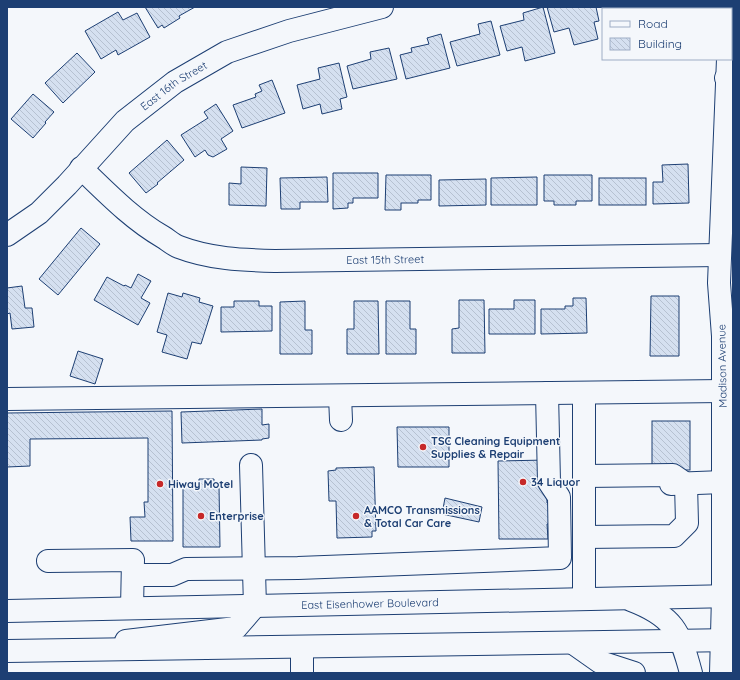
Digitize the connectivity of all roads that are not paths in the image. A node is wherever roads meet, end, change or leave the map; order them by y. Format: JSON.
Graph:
{"nodes":[{"id":1,"x":382,"y":7,"type":"edge"},
{"id":2,"x":729,"y":75,"type":"edge"},
{"id":3,"x":81,"y":168,"type":"junction"},
{"id":4,"x":7,"y":235,"type":"edge"},
{"id":5,"x":720,"y":255,"type":"junction"},
{"id":6,"x":723,"y":392,"type":"junction"},
{"id":7,"x":547,"y":393,"type":"junction"},
{"id":8,"x":584,"y":393,"type":"junction"},
{"id":9,"x":340,"y":396,"type":"junction"},
{"id":10,"x":7,"y":399,"type":"edge"},
{"id":11,"x":341,"y":420,"type":"dead end"},
{"id":12,"x":251,"y":466,"type":"dead end"},
{"id":13,"x":588,"y":476,"type":"junction"},
{"id":14,"x":723,"y":482,"type":"junction"},
{"id":15,"x":686,"y":484,"type":"junction"},
{"id":16,"x":584,"y":537,"type":"junction"},
{"id":17,"x":48,"y":561,"type":"dead end"},
{"id":18,"x":254,"y":569,"type":"junction"},
{"id":19,"x":133,"y":575,"type":"junction"},
{"id":20,"x":728,"y":596,"type":"edge"},
{"id":21,"x":627,"y":598,"type":"junction"},
{"id":22,"x":584,"y":599,"type":"junction"},
{"id":23,"x":255,"y":606,"type":"junction"},
{"id":24,"x":132,"y":608,"type":"junction"},
{"id":25,"x":7,"y":611,"type":"edge"},
{"id":26,"x":727,"y":641,"type":"edge"},
{"id":27,"x":682,"y":642,"type":"junction"},
{"id":28,"x":573,"y":643,"type":"junction"},
{"id":29,"x":302,"y":647,"type":"junction"},
{"id":30,"x":46,"y":650,"type":"junction"},
{"id":31,"x":7,"y":651,"type":"edge"},
{"id":32,"x":302,"y":673,"type":"edge"},
{"id":33,"x":634,"y":673,"type":"edge"},
{"id":34,"x":691,"y":673,"type":"edge"},
{"id":35,"x":721,"y":673,"type":"edge"}],
"edges":[{"from":1,"to":3,"type":"main road","name":"East 16th Street"},
{"from":2,"to":5,"type":"main road","name":"Madison Avenue"},
{"from":3,"to":4,"type":"main road","name":"East 16th Street"},
{"from":3,"to":5,"type":"main road","name":"East 15th Street"},
{"from":5,"to":6,"type":"main road","name":"Madison Avenue"},
{"from":6,"to":8,"type":"main road"},
{"from":6,"to":14,"type":"main road","name":"Madison Avenue"},
{"from":7,"to":8,"type":"main road"},
{"from":7,"to":9,"type":"main road"},
{"from":7,"to":18,"type":"main road"},
{"from":8,"to":13,"type":"main road"},
{"from":9,"to":10,"type":"main road"},
{"from":9,"to":11,"type":"main road"},
{"from":12,"to":18,"type":"main road"},
{"from":13,"to":15,"type":"main road"},
{"from":13,"to":16,"type":"main road"},
{"from":14,"to":15,"type":"main road"},
{"from":14,"to":20,"type":"main road","name":"Madison Avenue"},
{"from":15,"to":16,"type":"main road"},
{"from":16,"to":22,"type":"main road"},
{"from":17,"to":19,"type":"main road"},
{"from":18,"to":19,"type":"main road"},
{"from":18,"to":23,"type":"main road"},
{"from":19,"to":24,"type":"main road"},
{"from":20,"to":21,"type":"main road","name":"East Eisenhower Boulevard"},
{"from":20,"to":26,"type":"main road","name":"Madison Avenue"},
{"from":21,"to":22,"type":"main road","name":"East Eisenhower Boulevard"},
{"from":21,"to":27,"type":"main road"},
{"from":22,"to":23,"type":"main road","name":"East Eisenhower Boulevard"},
{"from":23,"to":24,"type":"main road","name":"East Eisenhower Boulevard"},
{"from":23,"to":30,"type":"main road"},
{"from":24,"to":25,"type":"main road","name":"East Eisenhower Boulevard"},
{"from":26,"to":27,"type":"main road"},
{"from":26,"to":35,"type":"main road","name":"Madison Avenue"},
{"from":27,"to":28,"type":"main road"},
{"from":27,"to":34,"type":"main road"},
{"from":28,"to":29,"type":"main road"},
{"from":28,"to":33,"type":"main road"},
{"from":29,"to":30,"type":"main road"},
{"from":29,"to":32,"type":"main road"},
{"from":30,"to":31,"type":"main road"}]}
